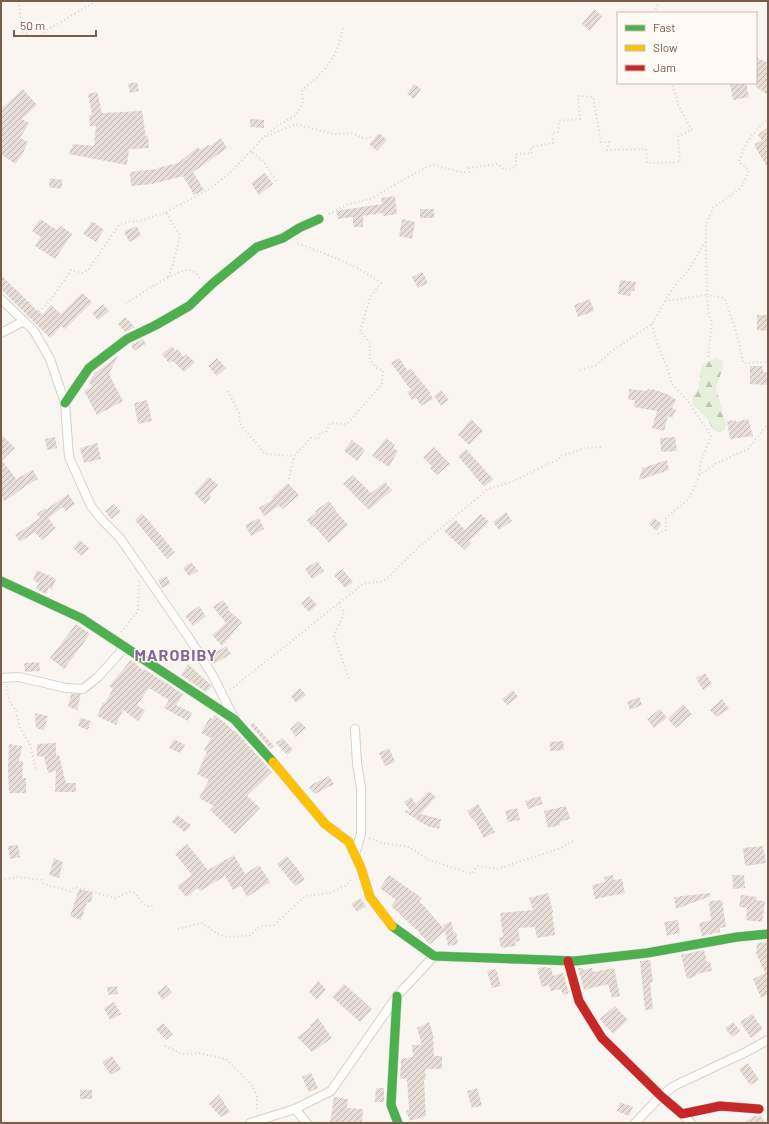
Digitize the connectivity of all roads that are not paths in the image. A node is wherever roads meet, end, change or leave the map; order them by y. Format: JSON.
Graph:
{"nodes":[{"id":1,"x":319,"y":219,"type":"road end"},
{"id":2,"x":1,"y":299,"type":"edge"},
{"id":3,"x":25,"y":322,"type":"junction"},
{"id":4,"x":1,"y":333,"type":"edge"},
{"id":5,"x":65,"y":403,"type":"junction"},
{"id":6,"x":1,"y":581,"type":"edge"},
{"id":7,"x":125,"y":647,"type":"junction"},
{"id":8,"x":5,"y":678,"type":"edge"},
{"id":9,"x":234,"y":719,"type":"junction"},
{"id":10,"x":355,"y":729,"type":"dead end"},
{"id":11,"x":355,"y":854,"type":"junction"},
{"id":12,"x":768,"y":934,"type":"edge"},
{"id":13,"x":434,"y":956,"type":"junction"},
{"id":14,"x":568,"y":961,"type":"junction"},
{"id":15,"x":397,"y":996,"type":"junction"},
{"id":16,"x":768,"y":1040,"type":"edge"},
{"id":17,"x":661,"y":1096,"type":"junction"},
{"id":18,"x":295,"y":1109,"type":"junction"},
{"id":19,"x":759,"y":1109,"type":"dead end"},
{"id":20,"x":682,"y":1114,"type":"junction"},
{"id":21,"x":250,"y":1123,"type":"edge"},
{"id":22,"x":306,"y":1123,"type":"edge"},
{"id":23,"x":398,"y":1123,"type":"edge"},
{"id":24,"x":635,"y":1123,"type":"edge"},
{"id":25,"x":691,"y":1123,"type":"edge"}],
"edges":[{"from":1,"to":5,"type":"street"},
{"from":2,"to":3,"type":"street"},
{"from":3,"to":4,"type":"street"},
{"from":3,"to":5,"type":"street"},
{"from":5,"to":9,"type":"street"},
{"from":6,"to":7,"type":"street"},
{"from":7,"to":8,"type":"street"},
{"from":7,"to":9,"type":"street"},
{"from":9,"to":11,"type":"street"},
{"from":10,"to":11,"type":"street"},
{"from":11,"to":13,"type":"street"},
{"from":12,"to":14,"type":"street"},
{"from":13,"to":14,"type":"street"},
{"from":13,"to":15,"type":"street"},
{"from":14,"to":17,"type":"street"},
{"from":15,"to":18,"type":"street"},
{"from":15,"to":23,"type":"street"},
{"from":16,"to":17,"type":"street"},
{"from":17,"to":20,"type":"street"},
{"from":17,"to":24,"type":"street"},
{"from":18,"to":21,"type":"street"},
{"from":18,"to":22,"type":"street"},
{"from":19,"to":20,"type":"street"},
{"from":20,"to":25,"type":"street"}]}
